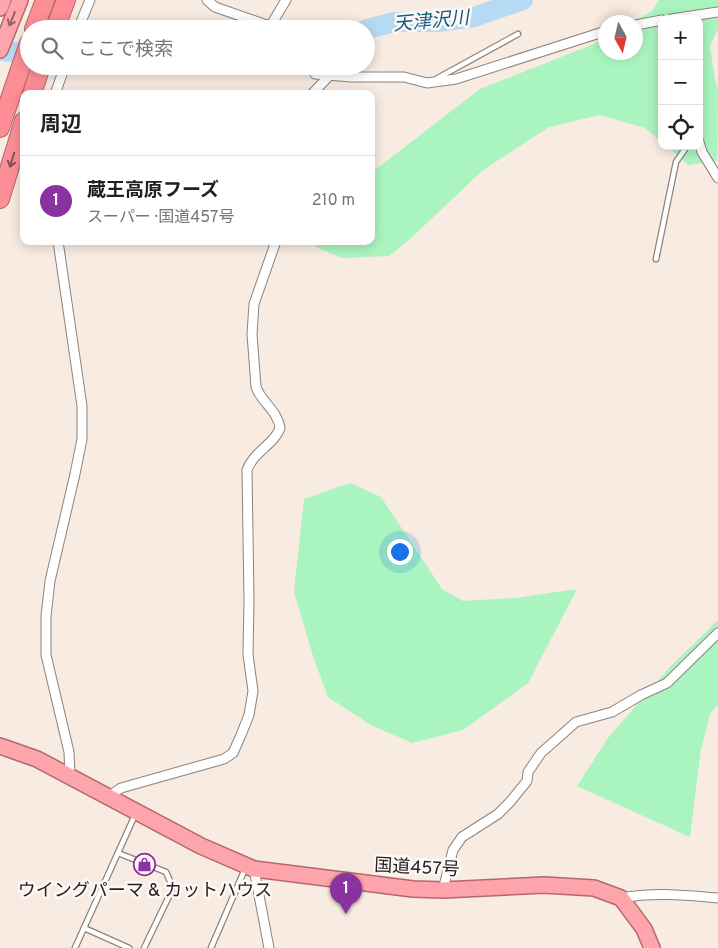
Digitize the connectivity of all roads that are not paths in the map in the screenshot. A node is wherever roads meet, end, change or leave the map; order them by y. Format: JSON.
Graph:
{"nodes":[{"id":1,"x":3,"y":0,"type":"edge"},
{"id":2,"x":20,"y":0,"type":"edge"},
{"id":3,"x":45,"y":0,"type":"edge"},
{"id":4,"x":66,"y":0,"type":"edge"},
{"id":5,"x":90,"y":0,"type":"edge"},
{"id":6,"x":207,"y":0,"type":"edge"},
{"id":7,"x":286,"y":0,"type":"edge"},
{"id":8,"x":0,"y":8,"type":"edge"},
{"id":9,"x":718,"y":12,"type":"edge"},
{"id":10,"x":697,"y":15,"type":"edge"},
{"id":11,"x":37,"y":20,"type":"edge"},
{"id":12,"x":58,"y":20,"type":"edge"},
{"id":13,"x":82,"y":20,"type":"edge"},
{"id":14,"x":252,"y":20,"type":"edge"},
{"id":15,"x":277,"y":20,"type":"edge"},
{"id":16,"x":658,"y":21,"type":"edge"},
{"id":17,"x":643,"y":24,"type":"edge"},
{"id":18,"x":518,"y":34,"type":"dead end"},
{"id":19,"x":598,"y":34,"type":"edge"},
{"id":20,"x":2,"y":44,"type":"edge"},
{"id":21,"x":20,"y":67,"type":"edge"},
{"id":22,"x":38,"y":75,"type":"edge"},
{"id":23,"x":62,"y":75,"type":"edge"},
{"id":24,"x":322,"y":75,"type":"edge"},
{"id":25,"x":330,"y":76,"type":"junction"},
{"id":26,"x":427,"y":83,"type":"junction"},
{"id":27,"x":33,"y":90,"type":"edge"},
{"id":28,"x":56,"y":90,"type":"edge"},
{"id":29,"x":316,"y":90,"type":"edge"},
{"id":30,"x":0,"y":128,"type":"edge"},
{"id":31,"x":20,"y":134,"type":"edge"},
{"id":32,"x":684,"y":150,"type":"edge"},
{"id":33,"x":701,"y":150,"type":"edge"},
{"id":34,"x":718,"y":178,"type":"edge"},
{"id":35,"x":0,"y":199,"type":"edge"},
{"id":36,"x":59,"y":245,"type":"edge"},
{"id":37,"x":275,"y":245,"type":"edge"},
{"id":38,"x":656,"y":258,"type":"dead end"},
{"id":39,"x":718,"y":633,"type":"edge"},
{"id":40,"x":0,"y":746,"type":"edge"},
{"id":41,"x":70,"y":777,"type":"junction"},
{"id":42,"x":108,"y":797,"type":"junction"},
{"id":43,"x":136,"y":812,"type":"junction"},
{"id":44,"x":118,"y":853,"type":"junction"},
{"id":45,"x":250,"y":868,"type":"junction"},
{"id":46,"x":443,"y":890,"type":"junction"},
{"id":47,"x":621,"y":898,"type":"junction"},
{"id":48,"x":718,"y":898,"type":"edge"},
{"id":49,"x":84,"y":928,"type":"junction"},
{"id":50,"x":75,"y":948,"type":"edge"},
{"id":51,"x":129,"y":948,"type":"edge"},
{"id":52,"x":144,"y":948,"type":"edge"},
{"id":53,"x":211,"y":948,"type":"edge"},
{"id":54,"x":269,"y":948,"type":"edge"},
{"id":55,"x":652,"y":948,"type":"edge"}],
"edges":[{"from":1,"to":8,"type":"highway"},
{"from":2,"to":20,"type":"highway","one_way":true},
{"from":3,"to":11,"type":"highway"},
{"from":4,"to":12,"type":"highway"},
{"from":5,"to":13,"type":"street"},
{"from":6,"to":14,"type":"street"},
{"from":7,"to":15,"type":"street"},
{"from":9,"to":10,"type":"street"},
{"from":16,"to":17,"type":"street"},
{"from":18,"to":26,"type":"lane"},
{"from":19,"to":26,"type":"street"},
{"from":21,"to":30,"type":"highway"},
{"from":22,"to":27,"type":"highway"},
{"from":23,"to":28,"type":"street"},
{"from":24,"to":25,"type":"street"},
{"from":25,"to":26,"type":"street"},
{"from":25,"to":29,"type":"street"},
{"from":31,"to":35,"type":"highway","one_way":true},
{"from":32,"to":38,"type":"lane"},
{"from":33,"to":34,"type":"street"},
{"from":36,"to":41,"type":"street"},
{"from":37,"to":42,"type":"street"},
{"from":39,"to":46,"type":"street"},
{"from":40,"to":41,"type":"highway","name":"国道457号"},
{"from":41,"to":42,"type":"highway","name":"国道457号"},
{"from":42,"to":43,"type":"highway","name":"国道457号"},
{"from":43,"to":44,"type":"lane"},
{"from":43,"to":45,"type":"highway","name":"国道457号"},
{"from":44,"to":49,"type":"lane"},
{"from":44,"to":52,"type":"lane"},
{"from":45,"to":46,"type":"highway","name":"国道457号"},
{"from":45,"to":53,"type":"lane"},
{"from":45,"to":54,"type":"street"},
{"from":46,"to":47,"type":"highway","name":"国道457号"},
{"from":47,"to":48,"type":"street"},
{"from":47,"to":55,"type":"highway"},
{"from":49,"to":50,"type":"lane"},
{"from":49,"to":51,"type":"lane"}]}
